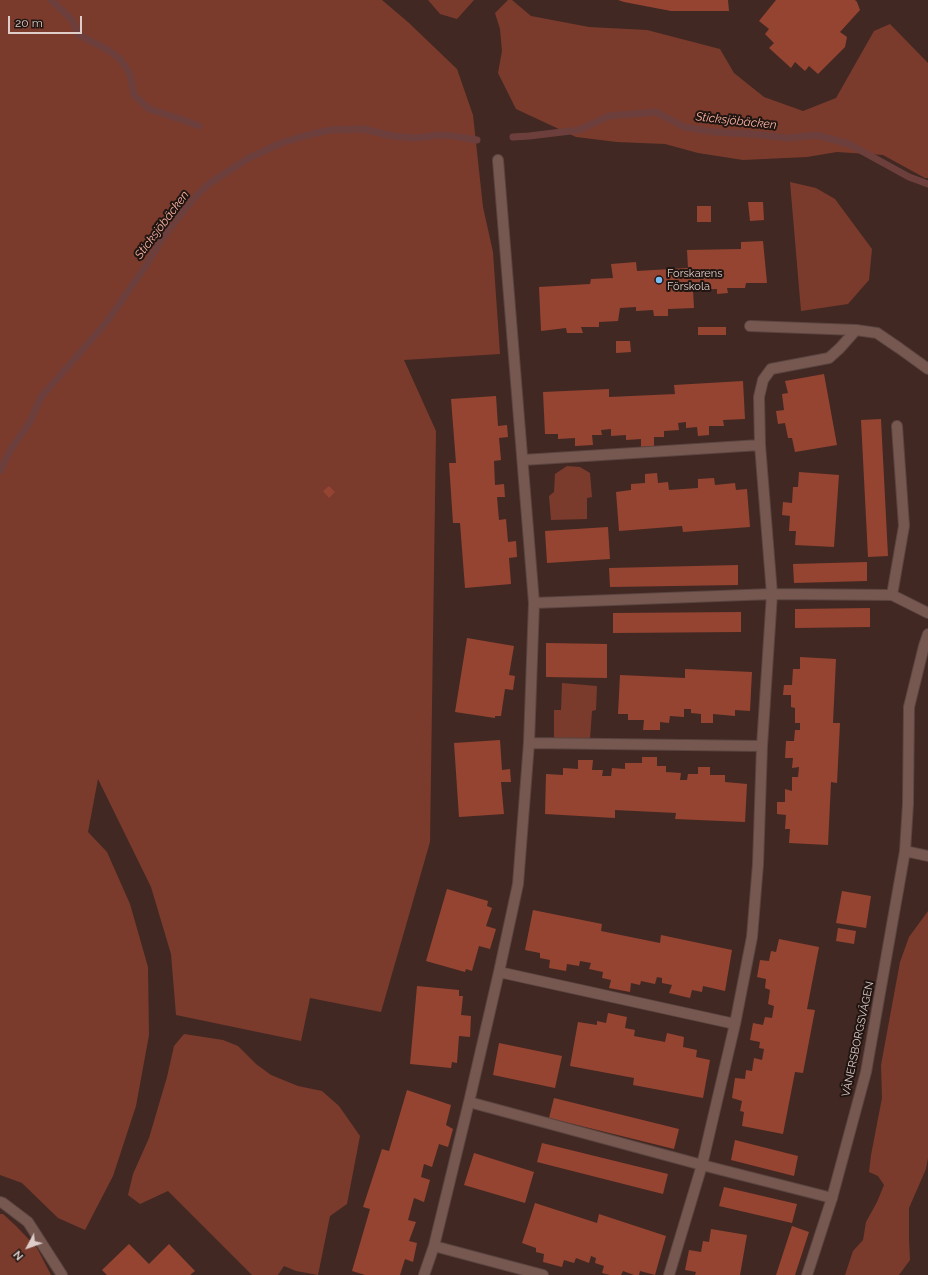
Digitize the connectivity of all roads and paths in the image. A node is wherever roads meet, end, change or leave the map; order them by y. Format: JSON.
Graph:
{"nodes":[{"id":1,"x":498,"y":160,"type":"dead end"},
{"id":2,"x":750,"y":326,"type":"dead end"},
{"id":3,"x":856,"y":330,"type":"junction"},
{"id":4,"x":928,"y":369,"type":"edge"},
{"id":5,"x":897,"y":426,"type":"dead end"},
{"id":6,"x":760,"y":445,"type":"junction"},
{"id":7,"x":523,"y":460,"type":"junction"},
{"id":8,"x":772,"y":594,"type":"junction"},
{"id":9,"x":892,"y":595,"type":"junction"},
{"id":10,"x":534,"y":603,"type":"junction"},
{"id":11,"x":928,"y":613,"type":"edge"},
{"id":12,"x":928,"y":634,"type":"edge"},
{"id":13,"x":529,"y":743,"type":"junction"},
{"id":14,"x":762,"y":746,"type":"junction"},
{"id":15,"x":906,"y":851,"type":"junction"},
{"id":16,"x":928,"y":856,"type":"edge"},
{"id":17,"x":499,"y":972,"type":"junction"},
{"id":18,"x":735,"y":1024,"type":"junction"},
{"id":19,"x":469,"y":1102,"type":"junction"},
{"id":20,"x":702,"y":1165,"type":"junction"},
{"id":21,"x":832,"y":1198,"type":"junction"},
{"id":22,"x":0,"y":1202,"type":"edge"},
{"id":23,"x":434,"y":1246,"type":"junction"},
{"id":24,"x":62,"y":1275,"type":"edge"},
{"id":25,"x":424,"y":1275,"type":"edge"},
{"id":26,"x":543,"y":1275,"type":"edge"},
{"id":27,"x":669,"y":1275,"type":"edge"},
{"id":28,"x":808,"y":1275,"type":"edge"}],
"edges":[{"from":1,"to":7,"type":"street"},
{"from":2,"to":3,"type":"street"},
{"from":3,"to":4,"type":"street"},
{"from":3,"to":6,"type":"street"},
{"from":5,"to":9,"type":"street"},
{"from":6,"to":7,"type":"street"},
{"from":6,"to":8,"type":"street"},
{"from":7,"to":10,"type":"street"},
{"from":8,"to":9,"type":"street"},
{"from":8,"to":10,"type":"street"},
{"from":8,"to":14,"type":"street"},
{"from":9,"to":11,"type":"street"},
{"from":10,"to":13,"type":"street"},
{"from":12,"to":15,"type":"street","name":"VÄNERSBORGSVÄGEN"},
{"from":13,"to":14,"type":"street"},
{"from":13,"to":17,"type":"street"},
{"from":14,"to":18,"type":"street"},
{"from":15,"to":16,"type":"street"},
{"from":15,"to":21,"type":"street","name":"VÄNERSBORGSVÄGEN"},
{"from":17,"to":18,"type":"street"},
{"from":17,"to":19,"type":"street"},
{"from":18,"to":20,"type":"street"},
{"from":19,"to":20,"type":"street"},
{"from":19,"to":23,"type":"street"},
{"from":20,"to":21,"type":"street"},
{"from":20,"to":27,"type":"street"},
{"from":21,"to":28,"type":"street","name":"VÄNERSBORGSVÄGEN"},
{"from":22,"to":24,"type":"street"},
{"from":23,"to":25,"type":"street"},
{"from":23,"to":26,"type":"street"}]}
